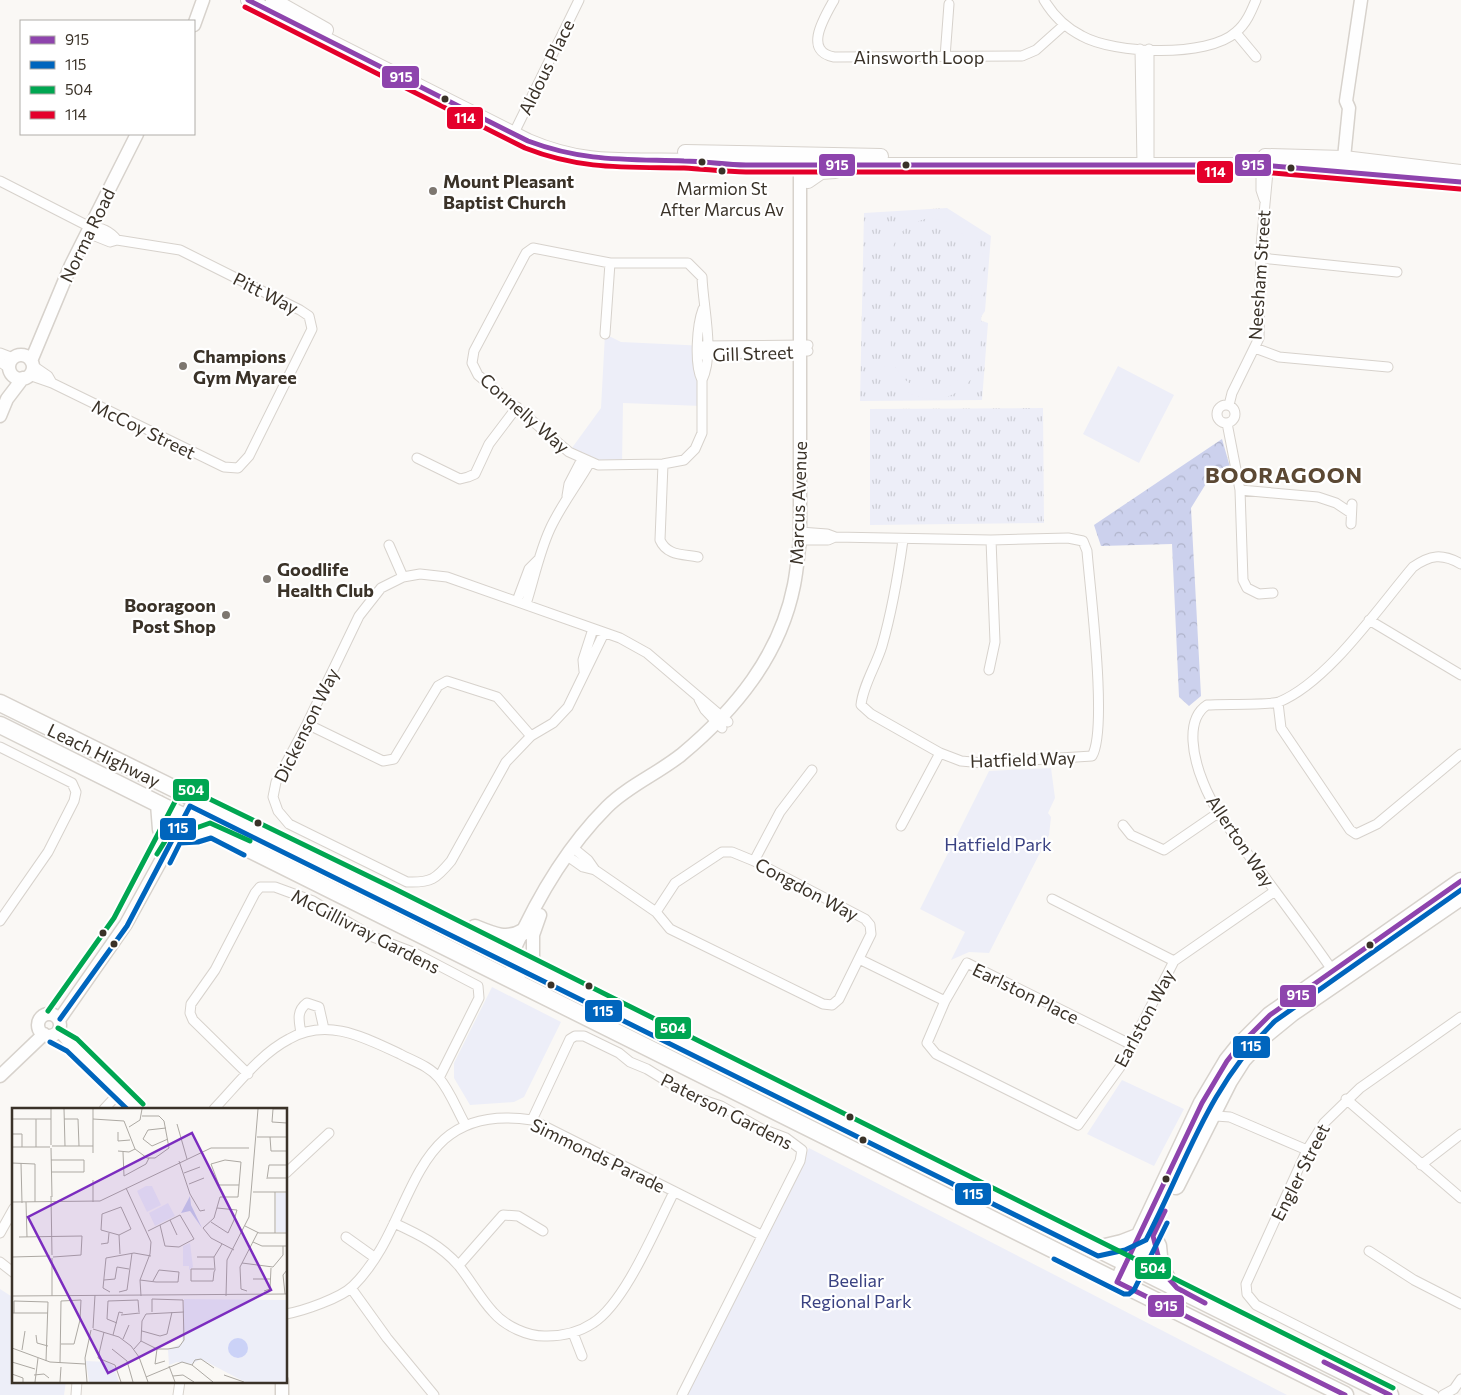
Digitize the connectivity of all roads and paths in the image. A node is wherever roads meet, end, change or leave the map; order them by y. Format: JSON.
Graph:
{"nodes":[{"id":1,"x":203,"y":0,"type":"edge"},
{"id":2,"x":213,"y":0,"type":"edge"},
{"id":3,"x":248,"y":0,"type":"edge"},
{"id":4,"x":272,"y":0,"type":"edge"},
{"id":5,"x":579,"y":0,"type":"edge"},
{"id":6,"x":834,"y":0,"type":"edge"},
{"id":7,"x":1044,"y":0,"type":"edge"},
{"id":8,"x":1256,"y":0,"type":"edge"},
{"id":9,"x":1361,"y":0,"type":"edge"},
{"id":10,"x":949,"y":4,"type":"dead end"},
{"id":11,"x":200,"y":13,"type":"junction"},
{"id":12,"x":195,"y":23,"type":"edge"},
{"id":13,"x":1064,"y":25,"type":"junction"},
{"id":14,"x":1236,"y":33,"type":"junction"},
{"id":15,"x":1144,"y":49,"type":"junction"},
{"id":16,"x":1256,"y":56,"type":"dead end"},
{"id":17,"x":945,"y":57,"type":"junction"},
{"id":18,"x":516,"y":129,"type":"junction"},
{"id":19,"x":136,"y":135,"type":"edge"},
{"id":20,"x":804,"y":159,"type":"junction"},
{"id":21,"x":1145,"y":160,"type":"junction"},
{"id":22,"x":1265,"y":160,"type":"junction"},
{"id":23,"x":880,"y":164,"type":"junction"},
{"id":24,"x":1339,"y":164,"type":"junction"},
{"id":25,"x":1461,"y":172,"type":"edge"},
{"id":26,"x":0,"y":181,"type":"edge"},
{"id":27,"x":808,"y":181,"type":"junction"},
{"id":28,"x":1461,"y":182,"type":"edge"},
{"id":29,"x":90,"y":227,"type":"junction"},
{"id":30,"x":1261,"y":258,"type":"junction"},
{"id":31,"x":610,"y":263,"type":"junction"},
{"id":32,"x":1397,"y":272,"type":"dead end"},
{"id":33,"x":605,"y":334,"type":"dead end"},
{"id":34,"x":804,"y":348,"type":"junction"},
{"id":35,"x":1255,"y":348,"type":"junction"},
{"id":36,"x":703,"y":350,"type":"junction"},
{"id":37,"x":0,"y":353,"type":"edge"},
{"id":38,"x":19,"y":366,"type":"edge"},
{"id":39,"x":1388,"y":367,"type":"dead end"},
{"id":40,"x":1229,"y":406,"type":"junction"},
{"id":41,"x":517,"y":408,"type":"junction"},
{"id":42,"x":0,"y":416,"type":"edge"},
{"id":43,"x":1227,"y":423,"type":"junction"},
{"id":44,"x":417,"y":458,"type":"dead end"},
{"id":45,"x":586,"y":461,"type":"junction"},
{"id":46,"x":663,"y":464,"type":"junction"},
{"id":47,"x":238,"y":468,"type":"joint"},
{"id":48,"x":1240,"y":490,"type":"junction"},
{"id":49,"x":1350,"y":524,"type":"dead end"},
{"id":50,"x":804,"y":536,"type":"junction"},
{"id":51,"x":902,"y":540,"type":"junction"},
{"id":52,"x":991,"y":540,"type":"junction"},
{"id":53,"x":389,"y":545,"type":"dead end"},
{"id":54,"x":698,"y":556,"type":"dead end"},
{"id":55,"x":1461,"y":564,"type":"edge"},
{"id":56,"x":403,"y":577,"type":"junction"},
{"id":57,"x":1273,"y":593,"type":"dead end"},
{"id":58,"x":521,"y":603,"type":"junction"},
{"id":59,"x":1368,"y":620,"type":"junction"},
{"id":60,"x":594,"y":629,"type":"junction"},
{"id":61,"x":604,"y":633,"type":"junction"},
{"id":62,"x":988,"y":670,"type":"dead end"},
{"id":63,"x":584,"y":671,"type":"junction"},
{"id":64,"x":1461,"y":675,"type":"edge"},
{"id":65,"x":0,"y":703,"type":"edge"},
{"id":66,"x":1278,"y":703,"type":"junction"},
{"id":67,"x":723,"y":722,"type":"junction"},
{"id":68,"x":307,"y":724,"type":"junction"},
{"id":69,"x":0,"y":725,"type":"edge"},
{"id":70,"x":531,"y":736,"type":"junction"},
{"id":71,"x":0,"y":748,"type":"edge"},
{"id":72,"x":940,"y":753,"type":"junction"},
{"id":73,"x":1461,"y":754,"type":"edge"},
{"id":74,"x":812,"y":770,"type":"dead end"},
{"id":75,"x":191,"y":797,"type":"junction"},
{"id":76,"x":158,"y":804,"type":"junction"},
{"id":77,"x":1218,"y":813,"type":"junction"},
{"id":78,"x":182,"y":816,"type":"junction"},
{"id":79,"x":1123,"y":825,"type":"dead end"},
{"id":80,"x":901,"y":826,"type":"dead end"},
{"id":81,"x":211,"y":830,"type":"junction"},
{"id":82,"x":171,"y":837,"type":"junction"},
{"id":83,"x":572,"y":853,"type":"junction"},
{"id":84,"x":754,"y":861,"type":"junction"},
{"id":85,"x":1461,"y":881,"type":"edge"},
{"id":86,"x":1275,"y":891,"type":"junction"},
{"id":87,"x":390,"y":894,"type":"junction"},
{"id":88,"x":1461,"y":897,"type":"edge"},
{"id":89,"x":1052,"y":899,"type":"dead end"},
{"id":90,"x":656,"y":912,"type":"junction"},
{"id":91,"x":0,"y":922,"type":"edge"},
{"id":92,"x":523,"y":932,"type":"junction"},
{"id":93,"x":512,"y":957,"type":"junction"},
{"id":94,"x":859,"y":959,"type":"junction"},
{"id":95,"x":1174,"y":961,"type":"junction"},
{"id":96,"x":533,"y":967,"type":"junction"},
{"id":97,"x":1336,"y":976,"type":"junction"},
{"id":98,"x":522,"y":985,"type":"junction"},
{"id":99,"x":945,"y":1002,"type":"junction"},
{"id":100,"x":1461,"y":1017,"type":"edge"},
{"id":101,"x":51,"y":1027,"type":"junction"},
{"id":102,"x":324,"y":1029,"type":"junction"},
{"id":103,"x":301,"y":1033,"type":"junction"},
{"id":104,"x":686,"y":1044,"type":"junction"},
{"id":105,"x":1132,"y":1045,"type":"junction"},
{"id":106,"x":0,"y":1067,"type":"edge"},
{"id":107,"x":248,"y":1074,"type":"junction"},
{"id":108,"x":0,"y":1076,"type":"edge"},
{"id":109,"x":439,"y":1078,"type":"junction"},
{"id":110,"x":120,"y":1092,"type":"junction"},
{"id":111,"x":1222,"y":1094,"type":"junction"},
{"id":112,"x":751,"y":1098,"type":"junction"},
{"id":113,"x":1346,"y":1099,"type":"junction"},
{"id":114,"x":806,"y":1104,"type":"junction"},
{"id":115,"x":105,"y":1108,"type":"edge"},
{"id":116,"x":137,"y":1108,"type":"edge"},
{"id":117,"x":215,"y":1108,"type":"edge"},
{"id":118,"x":532,"y":1120,"type":"junction"},
{"id":119,"x":1209,"y":1120,"type":"junction"},
{"id":120,"x":1241,"y":1121,"type":"junction"},
{"id":121,"x":797,"y":1122,"type":"junction"},
{"id":122,"x":464,"y":1124,"type":"junction"},
{"id":123,"x":1078,"y":1124,"type":"joint"},
{"id":124,"x":329,"y":1132,"type":"dead end"},
{"id":125,"x":1461,"y":1134,"type":"edge"},
{"id":126,"x":1307,"y":1150,"type":"junction"},
{"id":127,"x":1421,"y":1165,"type":"junction"},
{"id":128,"x":288,"y":1170,"type":"edge"},
{"id":129,"x":674,"y":1192,"type":"junction"},
{"id":130,"x":1461,"y":1198,"type":"edge"},
{"id":131,"x":12,"y":1212,"type":"edge"},
{"id":132,"x":394,"y":1223,"type":"junction"},
{"id":133,"x":543,"y":1231,"type":"dead end"},
{"id":134,"x":0,"y":1233,"type":"edge"},
{"id":135,"x":761,"y":1235,"type":"junction"},
{"id":136,"x":1147,"y":1236,"type":"junction"},
{"id":137,"x":346,"y":1238,"type":"dead end"},
{"id":138,"x":1097,"y":1249,"type":"junction"},
{"id":139,"x":1369,"y":1251,"type":"dead end"},
{"id":140,"x":374,"y":1257,"type":"junction"},
{"id":141,"x":0,"y":1262,"type":"edge"},
{"id":142,"x":458,"y":1266,"type":"junction"},
{"id":143,"x":1132,"y":1266,"type":"junction"},
{"id":144,"x":12,"y":1271,"type":"edge"},
{"id":145,"x":1122,"y":1284,"type":"junction"},
{"id":146,"x":1171,"y":1286,"type":"junction"},
{"id":147,"x":351,"y":1288,"type":"junction"},
{"id":148,"x":1461,"y":1304,"type":"edge"},
{"id":149,"x":307,"y":1307,"type":"junction"},
{"id":150,"x":288,"y":1308,"type":"edge"},
{"id":151,"x":288,"y":1313,"type":"edge"},
{"id":152,"x":573,"y":1333,"type":"junction"},
{"id":153,"x":582,"y":1356,"type":"dead end"},
{"id":154,"x":1461,"y":1379,"type":"edge"},
{"id":155,"x":77,"y":1382,"type":"edge"},
{"id":156,"x":180,"y":1382,"type":"edge"},
{"id":157,"x":282,"y":1382,"type":"edge"},
{"id":158,"x":76,"y":1395,"type":"edge"},
{"id":159,"x":178,"y":1395,"type":"edge"},
{"id":160,"x":282,"y":1395,"type":"edge"},
{"id":161,"x":434,"y":1395,"type":"edge"},
{"id":162,"x":682,"y":1395,"type":"edge"},
{"id":163,"x":1345,"y":1395,"type":"edge"},
{"id":164,"x":1390,"y":1395,"type":"edge"},
{"id":165,"x":1434,"y":1395,"type":"edge"},
{"id":166,"x":1443,"y":1395,"type":"edge"}],
"edges":[{"from":1,"to":11,"type":"street"},
{"from":2,"to":11,"type":"street"},
{"from":3,"to":18,"type":"main road"},
{"from":4,"to":18,"type":"main road"},
{"from":5,"to":18,"type":"street","name":"Aldous Place"},
{"from":6,"to":17,"type":"street","name":"Ainsworth Loop"},
{"from":7,"to":13,"type":"street"},
{"from":8,"to":14,"type":"street"},
{"from":9,"to":24,"type":"street"},
{"from":10,"to":17,"type":"street"},
{"from":11,"to":12,"type":"street"},
{"from":13,"to":15,"type":"street"},
{"from":13,"to":17,"type":"street","name":"Ainsworth Loop"},
{"from":14,"to":15,"type":"street"},
{"from":14,"to":16,"type":"street"},
{"from":15,"to":21,"type":"street"},
{"from":18,"to":20,"type":"main road"},
{"from":19,"to":29,"type":"street","name":"Norma Road"},
{"from":20,"to":21,"type":"main road"},
{"from":20,"to":23,"type":"main road"},
{"from":20,"to":27,"type":"street","name":"Marcus Avenue"},
{"from":20,"to":34,"type":"street","name":"Marcus Avenue"},
{"from":21,"to":22,"type":"main road"},
{"from":21,"to":23,"type":"main road"},
{"from":22,"to":24,"type":"main road"},
{"from":22,"to":30,"type":"street","name":"Neesham Street"},
{"from":23,"to":27,"type":"main road"},
{"from":24,"to":25,"type":"main road"},
{"from":24,"to":28,"type":"main road"},
{"from":26,"to":29,"type":"street"},
{"from":27,"to":34,"type":"street","name":"Marcus Avenue"},
{"from":29,"to":38,"type":"street","name":"Norma Road"},
{"from":29,"to":47,"type":"street","name":"Pitt Way"},
{"from":30,"to":32,"type":"street"},
{"from":30,"to":35,"type":"street","name":"Neesham Street"},
{"from":31,"to":33,"type":"street"},
{"from":31,"to":36,"type":"street","name":"Connelly Way"},
{"from":31,"to":41,"type":"street","name":"Connelly Way"},
{"from":34,"to":36,"type":"street","name":"Gill Street"},
{"from":34,"to":50,"type":"street","name":"Marcus Avenue"},
{"from":35,"to":39,"type":"street"},
{"from":35,"to":40,"type":"street","name":"Neesham Street"},
{"from":36,"to":46,"type":"street","name":"Connelly Way"},
{"from":37,"to":38,"type":"street","name":"McCoy Street"},
{"from":38,"to":42,"type":"street","name":"Norma Road"},
{"from":38,"to":47,"type":"street","name":"McCoy Street"},
{"from":40,"to":43,"type":"street","name":"Neesham Street"},
{"from":40,"to":43,"type":"street","name":"Neesham Street"},
{"from":41,"to":44,"type":"street"},
{"from":41,"to":45,"type":"street","name":"Connelly Way"},
{"from":43,"to":48,"type":"street","name":"Neesham Street"},
{"from":45,"to":46,"type":"street","name":"Connelly Way"},
{"from":45,"to":58,"type":"street"},
{"from":46,"to":54,"type":"street"},
{"from":48,"to":49,"type":"street"},
{"from":48,"to":57,"type":"street","name":"Neesham Street"},
{"from":50,"to":51,"type":"street","name":"Hatfield Way"},
{"from":50,"to":67,"type":"street","name":"Marcus Avenue"},
{"from":51,"to":52,"type":"street","name":"Hatfield Way"},
{"from":51,"to":72,"type":"street","name":"Hatfield Way"},
{"from":52,"to":62,"type":"street"},
{"from":52,"to":72,"type":"street","name":"Hatfield Way"},
{"from":53,"to":56,"type":"street"},
{"from":55,"to":59,"type":"street"},
{"from":56,"to":58,"type":"street","name":"Dickenson Way"},
{"from":56,"to":68,"type":"street","name":"Dickenson Way"},
{"from":58,"to":60,"type":"street","name":"Dickenson Way"},
{"from":59,"to":64,"type":"street"},
{"from":59,"to":66,"type":"street"},
{"from":60,"to":61,"type":"street","name":"Dickenson Way"},
{"from":60,"to":63,"type":"street","name":"Dickenson Way"},
{"from":61,"to":63,"type":"street","name":"Dickenson Way"},
{"from":61,"to":67,"type":"street","name":"Dickenson Way"},
{"from":63,"to":70,"type":"street","name":"Dickenson Way"},
{"from":65,"to":75,"type":"highway","name":"Leach Highway"},
{"from":66,"to":73,"type":"street"},
{"from":66,"to":77,"type":"street","name":"Allerton Way"},
{"from":67,"to":83,"type":"street","name":"Marcus Avenue"},
{"from":68,"to":70,"type":"street"},
{"from":68,"to":70,"type":"street","name":"Dickenson Way"},
{"from":69,"to":76,"type":"highway","name":"Leach Highway"},
{"from":71,"to":91,"type":"street"},
{"from":72,"to":80,"type":"street"},
{"from":74,"to":84,"type":"street"},
{"from":75,"to":78,"type":"street"},
{"from":75,"to":87,"type":"highway","name":"Leach Highway"},
{"from":76,"to":78,"type":"highway","name":"Leach Highway"},
{"from":76,"to":82,"type":"highway"},
{"from":77,"to":79,"type":"street"},
{"from":77,"to":86,"type":"street","name":"Allerton Way"},
{"from":78,"to":81,"type":"highway","name":"Leach Highway"},
{"from":78,"to":82,"type":"street"},
{"from":81,"to":82,"type":"highway"},
{"from":81,"to":98,"type":"highway","name":"Leach Highway"},
{"from":82,"to":101,"type":"street"},
{"from":83,"to":90,"type":"street","name":"Congdon Way"},
{"from":83,"to":92,"type":"street","name":"Marcus Avenue"},
{"from":83,"to":96,"type":"street","name":"Marcus Avenue"},
{"from":84,"to":90,"type":"street","name":"Congdon Way"},
{"from":84,"to":94,"type":"street","name":"Congdon Way"},
{"from":85,"to":97,"type":"highway"},
{"from":86,"to":95,"type":"street","name":"Earlston Way"},
{"from":86,"to":97,"type":"street","name":"Allerton Way"},
{"from":87,"to":92,"type":"highway"},
{"from":87,"to":93,"type":"highway","name":"Leach Highway"},
{"from":88,"to":97,"type":"highway"},
{"from":89,"to":95,"type":"street"},
{"from":90,"to":94,"type":"street","name":"Congdon Way"},
{"from":92,"to":93,"type":"street","name":"Marcus Avenue"},
{"from":93,"to":96,"type":"highway","name":"Leach Highway"},
{"from":93,"to":98,"type":"street"},
{"from":94,"to":99,"type":"street"},
{"from":95,"to":105,"type":"street","name":"Earlston Way"},
{"from":96,"to":104,"type":"highway","name":"Leach Highway"},
{"from":97,"to":111,"type":"highway"},
{"from":97,"to":136,"type":"highway"},
{"from":98,"to":112,"type":"highway","name":"Leach Highway"},
{"from":99,"to":105,"type":"street","name":"Earlston Place"},
{"from":99,"to":123,"type":"street","name":"Earlston Place"},
{"from":100,"to":113,"type":"street","name":"Engler Street"},
{"from":101,"to":106,"type":"street"},
{"from":101,"to":108,"type":"street"},
{"from":101,"to":110,"type":"street"},
{"from":102,"to":103,"type":"street"},
{"from":102,"to":103,"type":"street"},
{"from":102,"to":109,"type":"street"},
{"from":103,"to":107,"type":"street"},
{"from":104,"to":112,"type":"highway"},
{"from":104,"to":114,"type":"highway","name":"Leach Highway"},
{"from":105,"to":123,"type":"street","name":"Earlston Way"},
{"from":107,"to":109,"type":"street","name":"McGillivray Gardens"},
{"from":107,"to":117,"type":"street"},
{"from":109,"to":122,"type":"street"},
{"from":110,"to":115,"type":"street"},
{"from":110,"to":116,"type":"street"},
{"from":111,"to":119,"type":"highway"},
{"from":111,"to":120,"type":"street"},
{"from":112,"to":121,"type":"highway","name":"Leach Highway"},
{"from":113,"to":126,"type":"street","name":"Engler Street"},
{"from":113,"to":127,"type":"street"},
{"from":114,"to":121,"type":"highway"},
{"from":114,"to":138,"type":"highway","name":"Leach Highway"},
{"from":118,"to":122,"type":"street","name":"Simmonds Parade"},
{"from":118,"to":129,"type":"street","name":"Simmonds Parade"},
{"from":118,"to":135,"type":"street","name":"Paterson Gardens"},
{"from":119,"to":120,"type":"street"},
{"from":119,"to":136,"type":"highway"},
{"from":120,"to":126,"type":"street"},
{"from":121,"to":145,"type":"highway","name":"Leach Highway"},
{"from":122,"to":132,"type":"street","name":"Simmonds Parade"},
{"from":124,"to":128,"type":"street"},
{"from":125,"to":127,"type":"street"},
{"from":126,"to":165,"type":"street","name":"Engler Street"},
{"from":127,"to":130,"type":"street"},
{"from":129,"to":135,"type":"street","name":"Simmonds Parade"},
{"from":129,"to":152,"type":"street"},
{"from":131,"to":134,"type":"street"},
{"from":132,"to":140,"type":"street","name":"Simmonds Parade"},
{"from":132,"to":142,"type":"street"},
{"from":133,"to":142,"type":"street"},
{"from":135,"to":162,"type":"street","name":"Paterson Gardens"},
{"from":136,"to":138,"type":"highway"},
{"from":136,"to":143,"type":"highway"},
{"from":136,"to":146,"type":"highway"},
{"from":137,"to":140,"type":"street"},
{"from":138,"to":143,"type":"highway","name":"Leach Highway"},
{"from":139,"to":148,"type":"street"},
{"from":140,"to":147,"type":"street","name":"Simmonds Parade"},
{"from":141,"to":144,"type":"street"},
{"from":142,"to":152,"type":"street"},
{"from":143,"to":145,"type":"highway"},
{"from":143,"to":146,"type":"highway","name":"Leach Highway"},
{"from":145,"to":163,"type":"highway","name":"Leach Highway"},
{"from":146,"to":164,"type":"highway","name":"Leach Highway"},
{"from":147,"to":149,"type":"street"},
{"from":147,"to":161,"type":"street"},
{"from":149,"to":150,"type":"street"},
{"from":149,"to":151,"type":"street"},
{"from":152,"to":153,"type":"street"},
{"from":154,"to":166,"type":"street"},
{"from":155,"to":158,"type":"street"},
{"from":156,"to":159,"type":"street"},
{"from":157,"to":160,"type":"street"}]}
